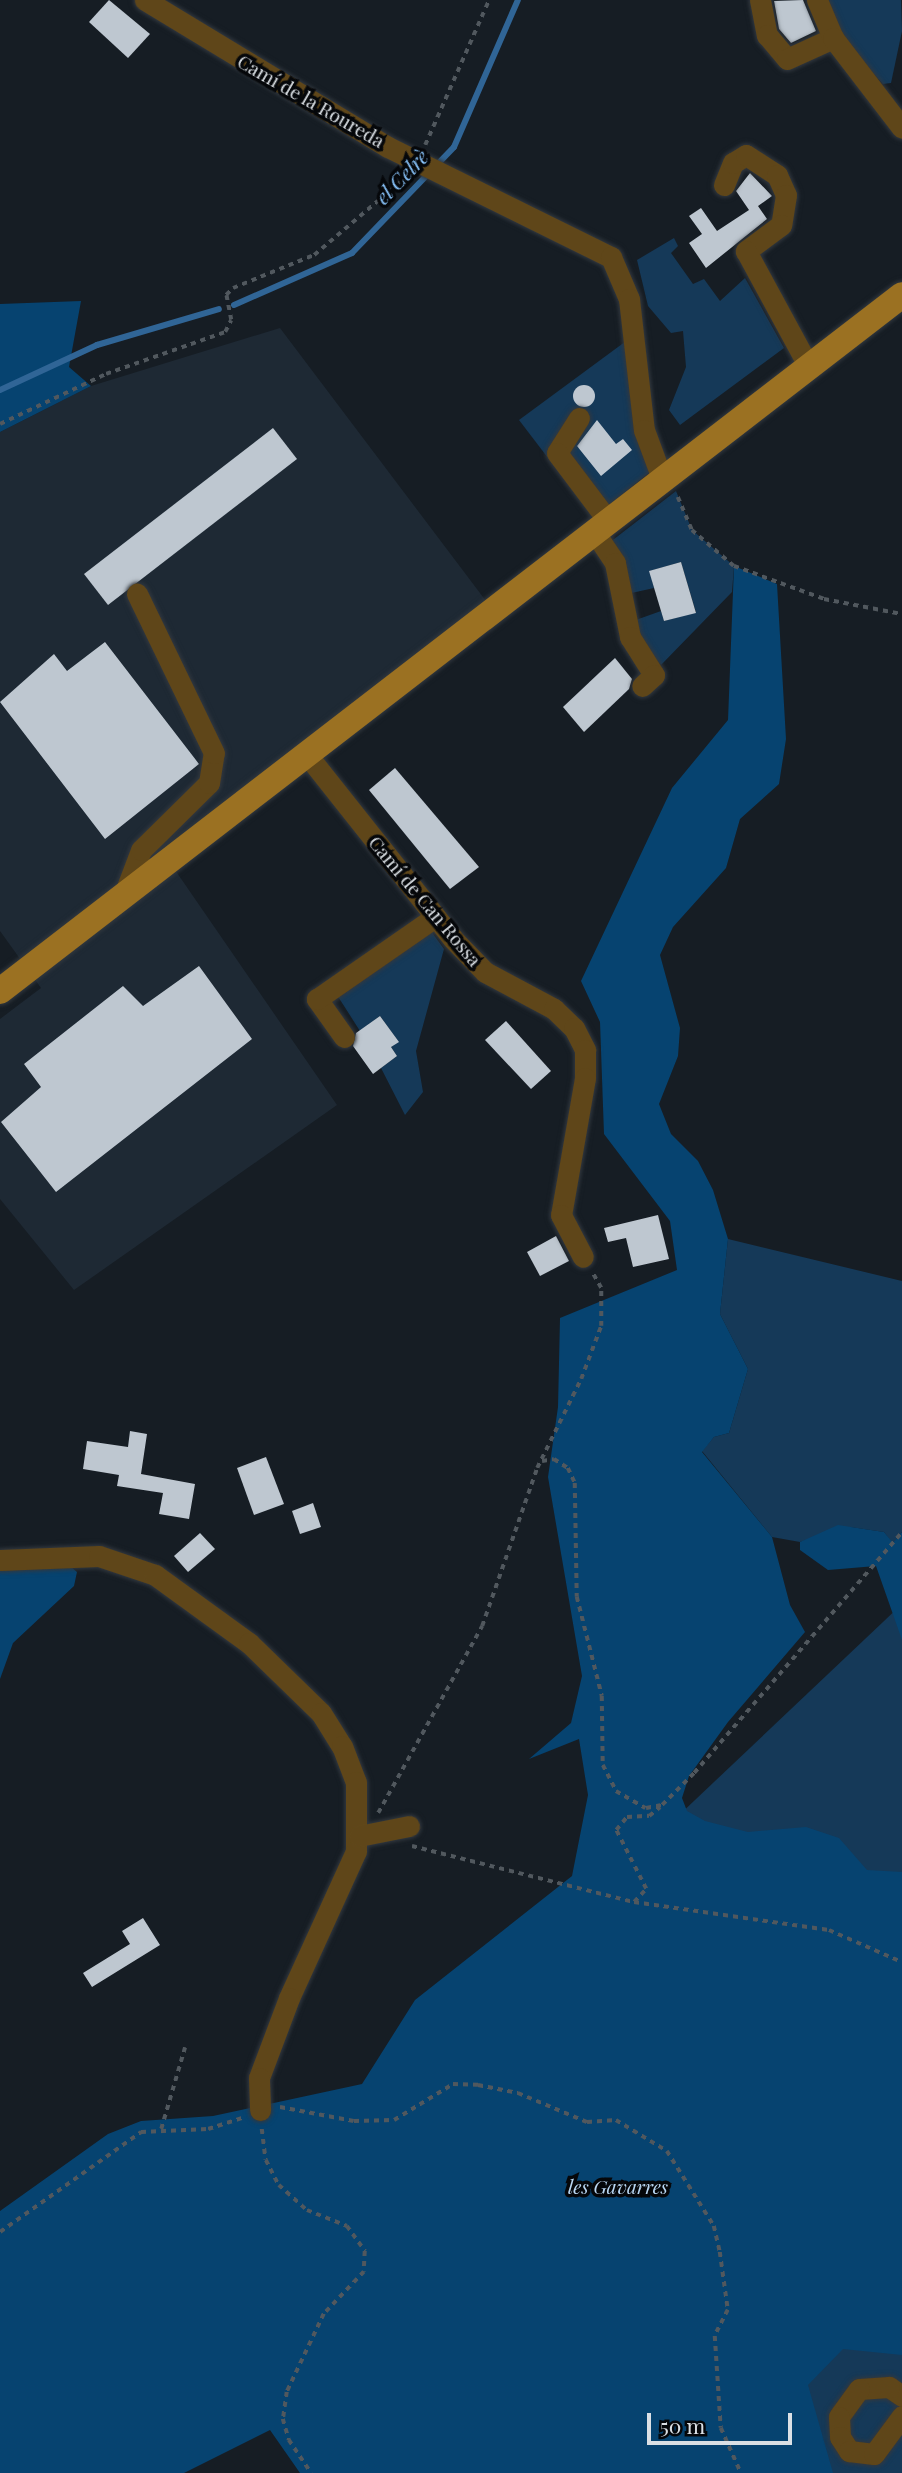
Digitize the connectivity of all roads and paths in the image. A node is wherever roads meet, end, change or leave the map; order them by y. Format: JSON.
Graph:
{"nodes":[{"id":1,"x":145,"y":0,"type":"edge"},
{"id":2,"x":489,"y":0,"type":"edge"},
{"id":3,"x":760,"y":0,"type":"edge"},
{"id":4,"x":817,"y":0,"type":"edge"},
{"id":5,"x":175,"y":8,"type":"edge"},
{"id":6,"x":833,"y":38,"type":"junction"},
{"id":7,"x":902,"y":128,"type":"edge"},
{"id":8,"x":417,"y":160,"type":"junction"},
{"id":9,"x":724,"y":185,"type":"dead end"},
{"id":10,"x":902,"y":295,"type":"edge"},
{"id":11,"x":810,"y":367,"type":"junction"},
{"id":12,"x":579,"y":418,"type":"dead end"},
{"id":13,"x":0,"y":424,"type":"edge"},
{"id":14,"x":663,"y":481,"type":"junction"},
{"id":15,"x":602,"y":528,"type":"junction"},
{"id":16,"x":137,"y":594,"type":"dead end"},
{"id":17,"x":902,"y":614,"type":"edge"},
{"id":18,"x":642,"y":686,"type":"dead end"},
{"id":19,"x":308,"y":756,"type":"junction"},
{"id":20,"x":124,"y":895,"type":"junction"},
{"id":21,"x":435,"y":917,"type":"junction"},
{"id":22,"x":0,"y":990,"type":"edge"},
{"id":23,"x":344,"y":1037,"type":"dead end"},
{"id":24,"x":583,"y":1257,"type":"joint"},
{"id":25,"x":542,"y":1461,"type":"junction"},
{"id":26,"x":902,"y":1532,"type":"edge"},
{"id":27,"x":0,"y":1560,"type":"edge"},
{"id":28,"x":662,"y":1805,"type":"junction"},
{"id":29,"x":407,"y":1835,"type":"joint"},
{"id":30,"x":359,"y":1836,"type":"junction"},
{"id":31,"x":634,"y":1902,"type":"junction"},
{"id":32,"x":902,"y":1962,"type":"edge"},
{"id":33,"x":185,"y":2047,"type":"dead end"},
{"id":34,"x":260,"y":2110,"type":"junction"},
{"id":35,"x":161,"y":2129,"type":"junction"},
{"id":36,"x":0,"y":2232,"type":"edge"},
{"id":37,"x":902,"y":2396,"type":"edge"},
{"id":38,"x":902,"y":2416,"type":"edge"},
{"id":39,"x":311,"y":2473,"type":"edge"},
{"id":40,"x":741,"y":2473,"type":"edge"}],
"edges":[{"from":1,"to":5,"type":"street","name":"Camí de la Roureda"},
{"from":2,"to":8,"type":"path"},
{"from":3,"to":6,"type":"street"},
{"from":4,"to":6,"type":"street"},
{"from":5,"to":8,"type":"street","name":"Camí de la Roureda"},
{"from":6,"to":7,"type":"street"},
{"from":8,"to":13,"type":"path"},
{"from":8,"to":14,"type":"street","name":"Camí de la Roureda"},
{"from":9,"to":11,"type":"street"},
{"from":10,"to":11,"type":"main road"},
{"from":11,"to":14,"type":"main road"},
{"from":12,"to":15,"type":"street"},
{"from":14,"to":15,"type":"main road"},
{"from":14,"to":17,"type":"path"},
{"from":15,"to":18,"type":"street"},
{"from":15,"to":19,"type":"main road"},
{"from":16,"to":20,"type":"street"},
{"from":19,"to":20,"type":"main road"},
{"from":19,"to":21,"type":"street","name":"Camí de Can Rossa"},
{"from":20,"to":22,"type":"main road"},
{"from":21,"to":23,"type":"street"},
{"from":21,"to":24,"type":"street","name":"Camí de Can Rossa"},
{"from":24,"to":25,"type":"path"},
{"from":25,"to":28,"type":"path"},
{"from":25,"to":30,"type":"path"},
{"from":26,"to":28,"type":"path"},
{"from":27,"to":30,"type":"street"},
{"from":28,"to":31,"type":"path"},
{"from":29,"to":30,"type":"street"},
{"from":29,"to":31,"type":"path"},
{"from":30,"to":34,"type":"street"},
{"from":31,"to":32,"type":"path"},
{"from":33,"to":35,"type":"path"},
{"from":34,"to":35,"type":"path"},
{"from":34,"to":39,"type":"path"},
{"from":34,"to":40,"type":"path"},
{"from":35,"to":36,"type":"path"},
{"from":37,"to":38,"type":"street"}]}
